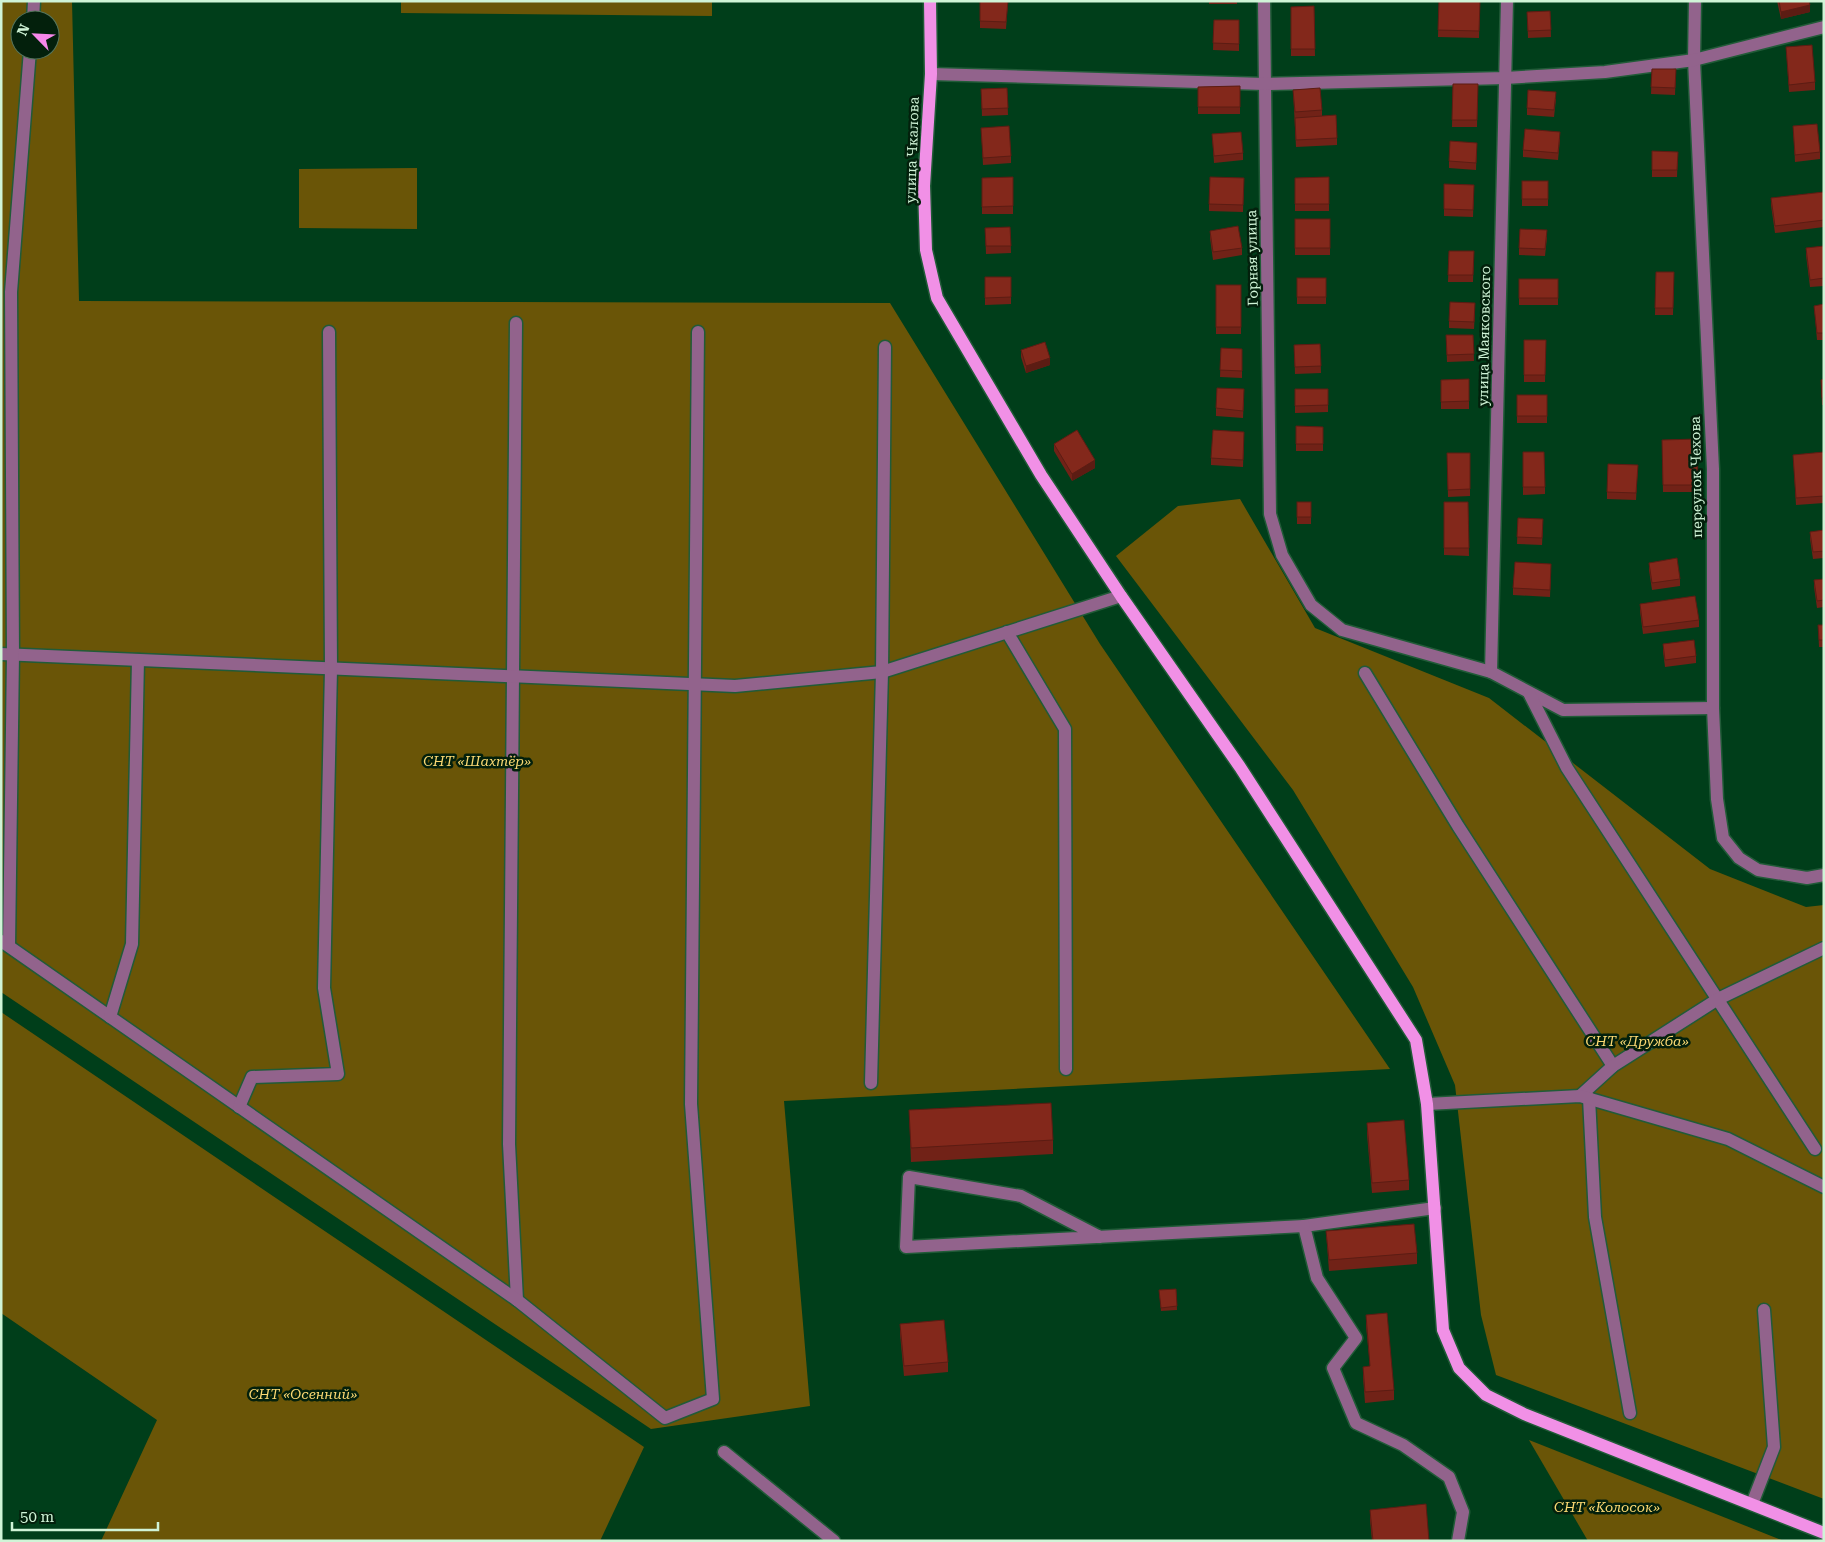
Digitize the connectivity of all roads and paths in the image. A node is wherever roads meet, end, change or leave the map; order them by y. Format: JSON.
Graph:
{"nodes":[{"id":1,"x":930,"y":1,"type":"edge"},
{"id":2,"x":1264,"y":1,"type":"edge"},
{"id":3,"x":1507,"y":1,"type":"edge"},
{"id":4,"x":1695,"y":1,"type":"edge"},
{"id":5,"x":1824,"y":27,"type":"edge"},
{"id":6,"x":29,"y":60,"type":"edge"},
{"id":7,"x":1694,"y":60,"type":"junction"},
{"id":8,"x":931,"y":74,"type":"junction"},
{"id":9,"x":1505,"y":78,"type":"junction"},
{"id":10,"x":1265,"y":84,"type":"junction"},
{"id":11,"x":516,"y":323,"type":"dead end"},
{"id":12,"x":329,"y":332,"type":"dead end"},
{"id":13,"x":698,"y":332,"type":"dead end"},
{"id":14,"x":885,"y":347,"type":"dead end"},
{"id":15,"x":1121,"y":596,"type":"junction"},
{"id":16,"x":1007,"y":632,"type":"junction"},
{"id":17,"x":7,"y":654,"type":"edge"},
{"id":18,"x":138,"y":660,"type":"junction"},
{"id":19,"x":331,"y":668,"type":"junction"},
{"id":20,"x":882,"y":672,"type":"junction"},
{"id":21,"x":1491,"y":672,"type":"junction"},
{"id":22,"x":1365,"y":673,"type":"dead end"},
{"id":23,"x":514,"y":677,"type":"junction"},
{"id":24,"x":695,"y":685,"type":"junction"},
{"id":25,"x":1529,"y":693,"type":"junction"},
{"id":26,"x":1713,"y":708,"type":"junction"},
{"id":27,"x":1824,"y":875,"type":"edge"},
{"id":28,"x":5,"y":944,"type":"edge"},
{"id":29,"x":1824,"y":948,"type":"edge"},
{"id":30,"x":1718,"y":999,"type":"junction"},
{"id":31,"x":110,"y":1017,"type":"junction"},
{"id":32,"x":1613,"y":1066,"type":"junction"},
{"id":33,"x":1066,"y":1069,"type":"dead end"},
{"id":34,"x":871,"y":1083,"type":"dead end"},
{"id":35,"x":1585,"y":1097,"type":"junction"},
{"id":36,"x":1427,"y":1104,"type":"junction"},
{"id":37,"x":239,"y":1106,"type":"junction"},
{"id":38,"x":1815,"y":1149,"type":"dead end"},
{"id":39,"x":1824,"y":1187,"type":"edge"},
{"id":40,"x":1435,"y":1208,"type":"junction"},
{"id":41,"x":1304,"y":1226,"type":"junction"},
{"id":42,"x":1100,"y":1237,"type":"junction"},
{"id":43,"x":517,"y":1300,"type":"junction"},
{"id":44,"x":1764,"y":1310,"type":"dead end"},
{"id":45,"x":1630,"y":1414,"type":"dead end"},
{"id":46,"x":724,"y":1452,"type":"dead end"},
{"id":47,"x":1752,"y":1504,"type":"junction"},
{"id":48,"x":1824,"y":1533,"type":"edge"},
{"id":49,"x":834,"y":1541,"type":"edge"},
{"id":50,"x":1458,"y":1541,"type":"edge"}],
"edges":[{"from":1,"to":8,"type":"main road","name":"улица Чкалова"},
{"from":2,"to":10,"type":"street","name":"Горная улица"},
{"from":3,"to":9,"type":"street","name":"улица Маяковского"},
{"from":4,"to":7,"type":"street","name":"переулок Чехова"},
{"from":5,"to":7,"type":"street"},
{"from":6,"to":17,"type":"street"},
{"from":7,"to":9,"type":"street"},
{"from":7,"to":26,"type":"street","name":"переулок Чехова"},
{"from":8,"to":10,"type":"street"},
{"from":8,"to":15,"type":"main road","name":"улица Чкалова"},
{"from":9,"to":10,"type":"street"},
{"from":9,"to":21,"type":"street","name":"улица Маяковского"},
{"from":10,"to":21,"type":"street","name":"Горная улица"},
{"from":11,"to":23,"type":"street"},
{"from":12,"to":19,"type":"street"},
{"from":13,"to":24,"type":"street"},
{"from":14,"to":20,"type":"street"},
{"from":15,"to":16,"type":"street"},
{"from":15,"to":36,"type":"main road","name":"улица Чкалова"},
{"from":16,"to":20,"type":"street"},
{"from":16,"to":33,"type":"street"},
{"from":17,"to":18,"type":"street"},
{"from":17,"to":28,"type":"street"},
{"from":18,"to":19,"type":"street"},
{"from":18,"to":31,"type":"street"},
{"from":19,"to":23,"type":"street"},
{"from":19,"to":37,"type":"street"},
{"from":20,"to":24,"type":"street"},
{"from":20,"to":34,"type":"street"},
{"from":21,"to":25,"type":"street","name":"Горная улица"},
{"from":22,"to":32,"type":"street"},
{"from":23,"to":24,"type":"street"},
{"from":23,"to":43,"type":"street"},
{"from":24,"to":43,"type":"street"},
{"from":25,"to":26,"type":"street","name":"Горная улица"},
{"from":25,"to":30,"type":"street"},
{"from":26,"to":27,"type":"street","name":"переулок Чехова"},
{"from":28,"to":31,"type":"street"},
{"from":29,"to":30,"type":"street"},
{"from":30,"to":32,"type":"street"},
{"from":30,"to":38,"type":"street"},
{"from":31,"to":37,"type":"street"},
{"from":32,"to":35,"type":"street"},
{"from":35,"to":36,"type":"street"},
{"from":35,"to":39,"type":"street"},
{"from":35,"to":45,"type":"street"},
{"from":36,"to":40,"type":"main road","name":"улица Чкалова"},
{"from":37,"to":43,"type":"street"},
{"from":40,"to":41,"type":"street"},
{"from":40,"to":47,"type":"main road","name":"улица Чкалова"},
{"from":41,"to":42,"type":"street"},
{"from":41,"to":50,"type":"street"},
{"from":42,"to":42,"type":"street"},
{"from":44,"to":47,"type":"street"},
{"from":46,"to":49,"type":"street"},
{"from":47,"to":48,"type":"main road","name":"улица Чкалова"}]}
